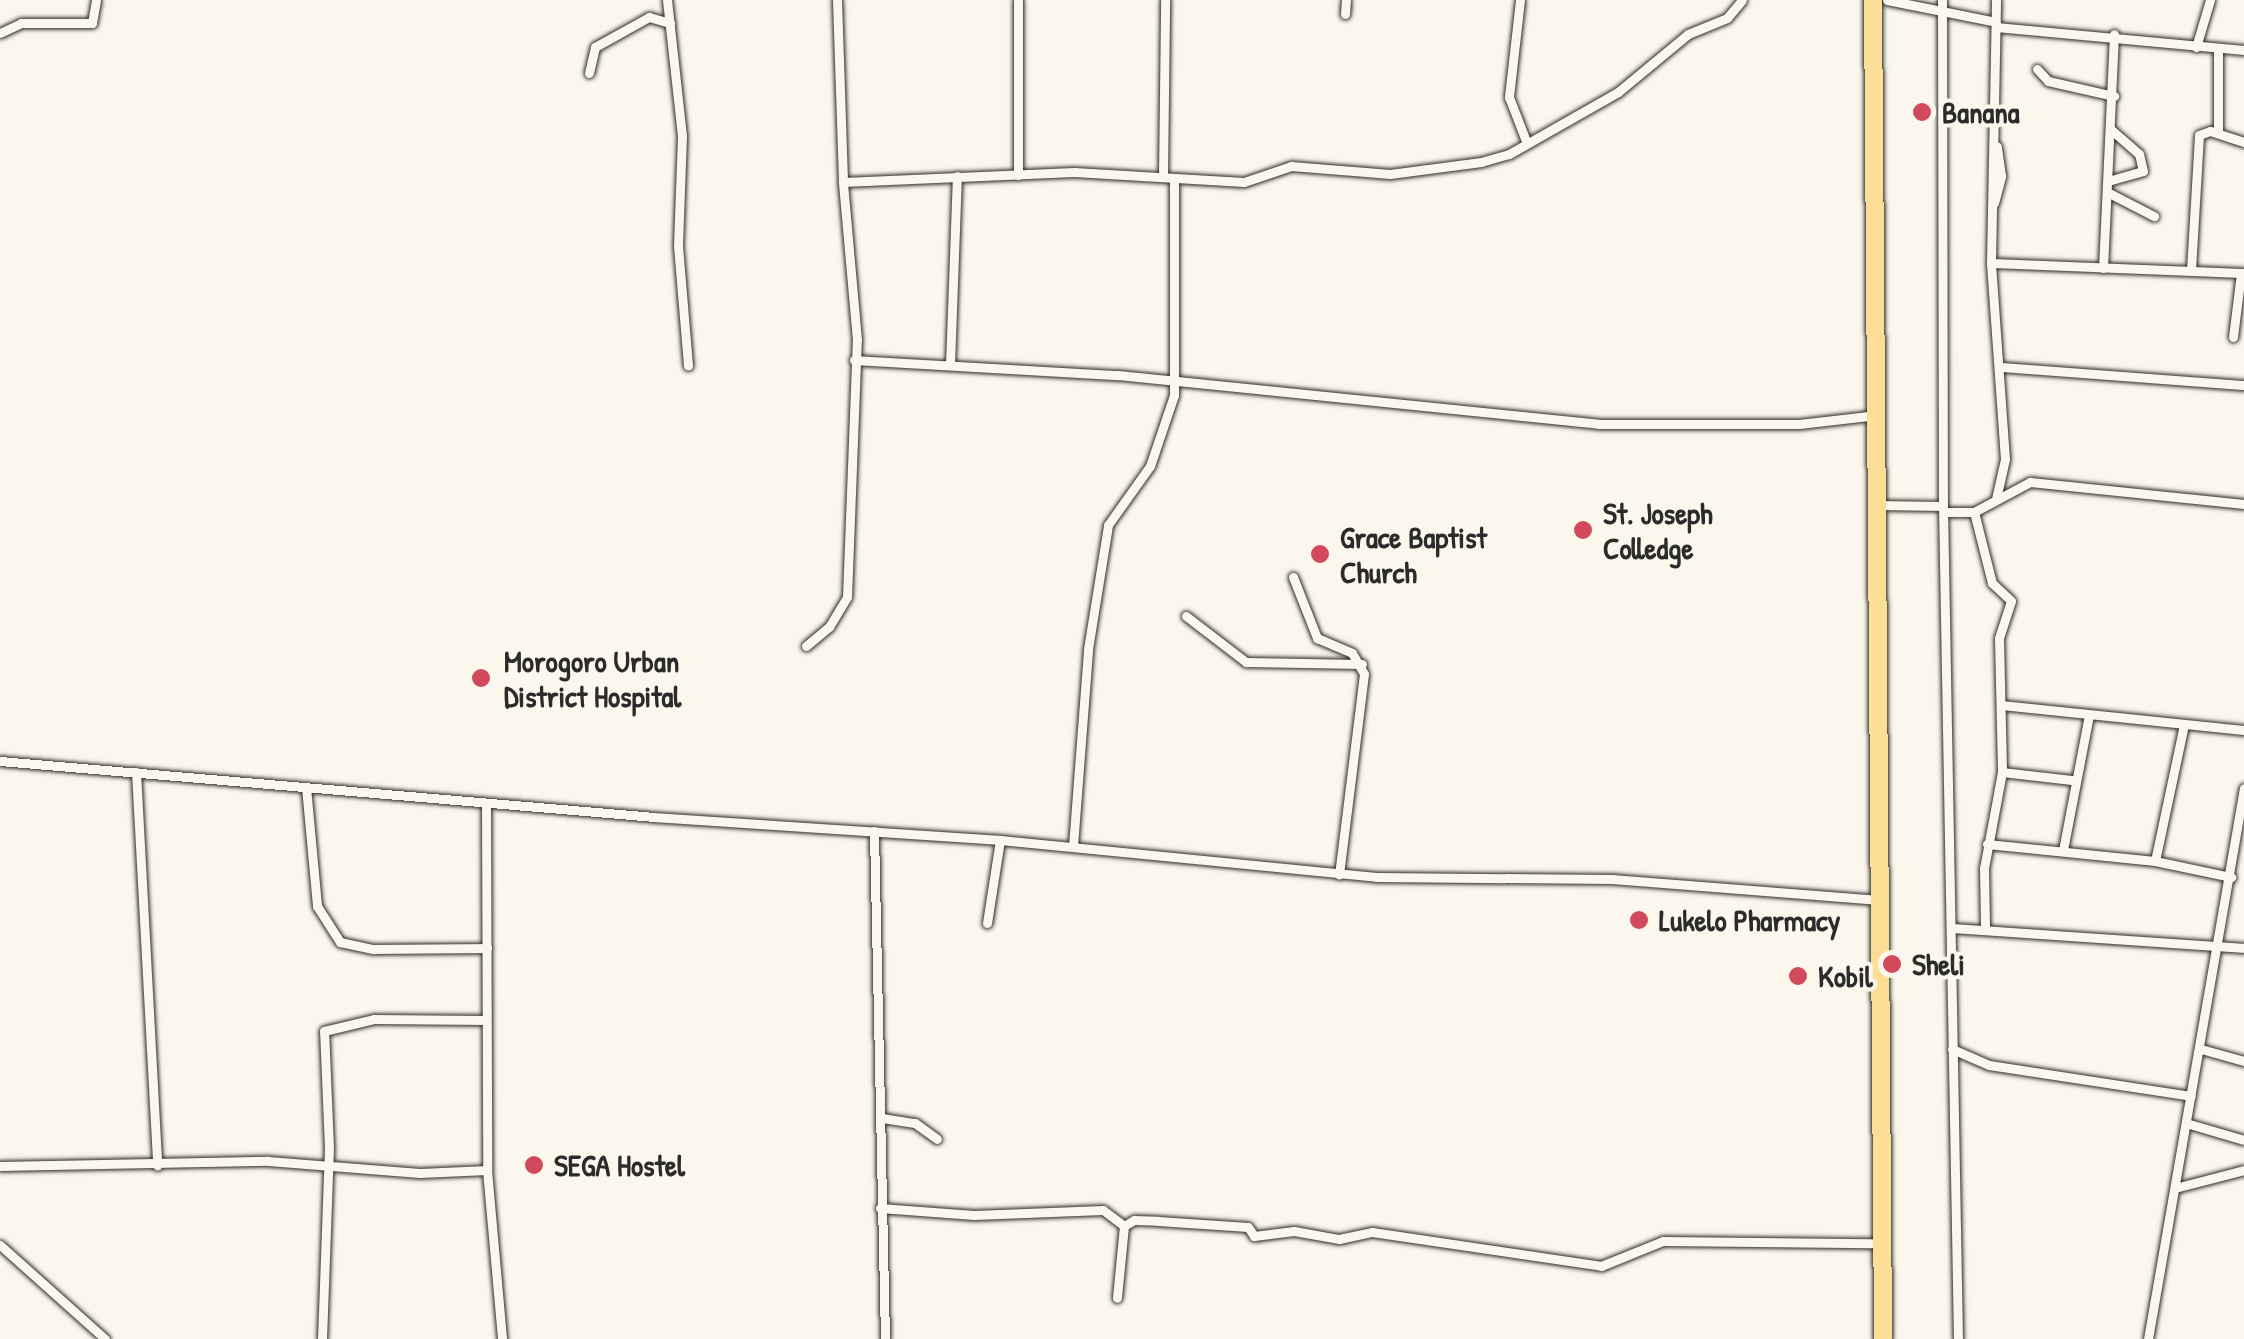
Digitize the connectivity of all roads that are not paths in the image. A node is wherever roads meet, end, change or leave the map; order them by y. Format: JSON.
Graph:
{"nodes":[{"id":1,"x":96,"y":0,"type":"edge"},
{"id":2,"x":666,"y":0,"type":"edge"},
{"id":3,"x":837,"y":0,"type":"edge"},
{"id":4,"x":1018,"y":0,"type":"edge"},
{"id":5,"x":1165,"y":0,"type":"edge"},
{"id":6,"x":1346,"y":0,"type":"edge"},
{"id":7,"x":1520,"y":0,"type":"edge"},
{"id":8,"x":1742,"y":0,"type":"edge"},
{"id":9,"x":1874,"y":0,"type":"edge"},
{"id":10,"x":1887,"y":0,"type":"edge"},
{"id":11,"x":1996,"y":0,"type":"edge"},
{"id":12,"x":2210,"y":0,"type":"edge"},
{"id":13,"x":1941,"y":6,"type":"edge"},
{"id":14,"x":1345,"y":14,"type":"dead end"},
{"id":15,"x":670,"y":23,"type":"junction"},
{"id":16,"x":1996,"y":24,"type":"junction"},
{"id":17,"x":0,"y":33,"type":"edge"},
{"id":18,"x":2114,"y":34,"type":"junction"},
{"id":19,"x":2196,"y":47,"type":"junction"},
{"id":20,"x":2218,"y":50,"type":"junction"},
{"id":21,"x":2244,"y":50,"type":"edge"},
{"id":22,"x":2037,"y":70,"type":"dead end"},
{"id":23,"x":589,"y":74,"type":"dead end"},
{"id":24,"x":2114,"y":96,"type":"junction"},
{"id":25,"x":2111,"y":130,"type":"junction"},
{"id":26,"x":2218,"y":133,"type":"junction"},
{"id":27,"x":1526,"y":141,"type":"junction"},
{"id":28,"x":2244,"y":142,"type":"edge"},
{"id":29,"x":1018,"y":175,"type":"junction"},
{"id":30,"x":957,"y":176,"type":"junction"},
{"id":31,"x":1162,"y":176,"type":"junction"},
{"id":32,"x":2108,"y":180,"type":"junction"},
{"id":33,"x":843,"y":182,"type":"junction"},
{"id":34,"x":1174,"y":182,"type":"junction"},
{"id":35,"x":2107,"y":192,"type":"junction"},
{"id":36,"x":2154,"y":216,"type":"dead end"},
{"id":37,"x":1990,"y":263,"type":"junction"},
{"id":38,"x":2103,"y":268,"type":"junction"},
{"id":39,"x":2191,"y":270,"type":"junction"},
{"id":40,"x":2242,"y":273,"type":"edge"},
{"id":41,"x":2233,"y":338,"type":"dead end"},
{"id":42,"x":854,"y":360,"type":"junction"},
{"id":43,"x":950,"y":365,"type":"junction"},
{"id":44,"x":688,"y":366,"type":"dead end"},
{"id":45,"x":2002,"y":367,"type":"junction"},
{"id":46,"x":1174,"y":384,"type":"junction"},
{"id":47,"x":2244,"y":385,"type":"edge"},
{"id":48,"x":1877,"y":415,"type":"junction"},
{"id":49,"x":1996,"y":500,"type":"junction"},
{"id":50,"x":2244,"y":504,"type":"edge"},
{"id":51,"x":1876,"y":505,"type":"junction"},
{"id":52,"x":1944,"y":509,"type":"junction"},
{"id":53,"x":1974,"y":512,"type":"junction"},
{"id":54,"x":1293,"y":577,"type":"dead end"},
{"id":55,"x":1186,"y":616,"type":"dead end"},
{"id":56,"x":806,"y":646,"type":"dead end"},
{"id":57,"x":1362,"y":664,"type":"junction"},
{"id":58,"x":2000,"y":705,"type":"junction"},
{"id":59,"x":2089,"y":715,"type":"junction"},
{"id":60,"x":2184,"y":725,"type":"junction"},
{"id":61,"x":2244,"y":730,"type":"edge"},
{"id":62,"x":0,"y":760,"type":"edge"},
{"id":63,"x":136,"y":772,"type":"junction"},
{"id":64,"x":2002,"y":772,"type":"junction"},
{"id":65,"x":2072,"y":780,"type":"junction"},
{"id":66,"x":306,"y":787,"type":"junction"},
{"id":67,"x":2244,"y":788,"type":"edge"},
{"id":68,"x":486,"y":804,"type":"junction"},
{"id":69,"x":874,"y":831,"type":"junction"},
{"id":70,"x":1000,"y":840,"type":"junction"},
{"id":71,"x":1986,"y":844,"type":"junction"},
{"id":72,"x":1074,"y":846,"type":"junction"},
{"id":73,"x":2063,"y":850,"type":"junction"},
{"id":74,"x":2232,"y":851,"type":"junction"},
{"id":75,"x":2244,"y":852,"type":"edge"},
{"id":76,"x":2155,"y":861,"type":"junction"},
{"id":77,"x":1340,"y":874,"type":"junction"},
{"id":78,"x":2232,"y":876,"type":"junction"},
{"id":79,"x":1878,"y":900,"type":"junction"},
{"id":80,"x":987,"y":923,"type":"dead end"},
{"id":81,"x":1985,"y":927,"type":"junction"},
{"id":82,"x":1952,"y":928,"type":"junction"},
{"id":83,"x":2221,"y":947,"type":"junction"},
{"id":84,"x":487,"y":948,"type":"junction"},
{"id":85,"x":2244,"y":948,"type":"edge"},
{"id":86,"x":486,"y":1020,"type":"junction"},
{"id":87,"x":1952,"y":1048,"type":"junction"},
{"id":88,"x":2200,"y":1049,"type":"junction"},
{"id":89,"x":2244,"y":1061,"type":"edge"},
{"id":90,"x":2191,"y":1096,"type":"junction"},
{"id":91,"x":882,"y":1118,"type":"junction"},
{"id":92,"x":2186,"y":1122,"type":"junction"},
{"id":93,"x":937,"y":1138,"type":"dead end"},
{"id":94,"x":2244,"y":1140,"type":"edge"},
{"id":95,"x":328,"y":1164,"type":"junction"},
{"id":96,"x":157,"y":1165,"type":"junction"},
{"id":97,"x":0,"y":1166,"type":"edge"},
{"id":98,"x":487,"y":1170,"type":"junction"},
{"id":99,"x":2244,"y":1170,"type":"edge"},
{"id":100,"x":2176,"y":1188,"type":"junction"},
{"id":101,"x":880,"y":1208,"type":"junction"},
{"id":102,"x":1124,"y":1226,"type":"junction"},
{"id":103,"x":1871,"y":1242,"type":"dead end"},
{"id":104,"x":0,"y":1246,"type":"edge"},
{"id":105,"x":1118,"y":1298,"type":"dead end"},
{"id":106,"x":104,"y":1339,"type":"edge"},
{"id":107,"x":322,"y":1339,"type":"edge"},
{"id":108,"x":502,"y":1339,"type":"edge"},
{"id":109,"x":885,"y":1339,"type":"edge"},
{"id":110,"x":1883,"y":1339,"type":"edge"},
{"id":111,"x":1958,"y":1339,"type":"edge"},
{"id":112,"x":2148,"y":1339,"type":"edge"}],
"edges":[{"from":1,"to":17,"type":"street"},
{"from":2,"to":15,"type":"street"},
{"from":3,"to":33,"type":"street"},
{"from":4,"to":29,"type":"street"},
{"from":5,"to":31,"type":"street"},
{"from":6,"to":14,"type":"street"},
{"from":7,"to":27,"type":"street"},
{"from":8,"to":27,"type":"street"},
{"from":9,"to":48,"type":"highway"},
{"from":10,"to":13,"type":"street"},
{"from":11,"to":16,"type":"street"},
{"from":12,"to":19,"type":"street"},
{"from":13,"to":16,"type":"street"},
{"from":13,"to":52,"type":"street"},
{"from":15,"to":23,"type":"street"},
{"from":15,"to":44,"type":"street"},
{"from":16,"to":18,"type":"street"},
{"from":16,"to":37,"type":"street"},
{"from":18,"to":19,"type":"street"},
{"from":18,"to":24,"type":"street"},
{"from":19,"to":20,"type":"street"},
{"from":20,"to":21,"type":"street"},
{"from":20,"to":26,"type":"street"},
{"from":22,"to":24,"type":"street"},
{"from":24,"to":25,"type":"street"},
{"from":25,"to":32,"type":"street"},
{"from":25,"to":32,"type":"street"},
{"from":26,"to":28,"type":"street"},
{"from":26,"to":39,"type":"street"},
{"from":27,"to":34,"type":"street"},
{"from":29,"to":30,"type":"street"},
{"from":29,"to":31,"type":"street"},
{"from":30,"to":33,"type":"street"},
{"from":30,"to":43,"type":"street"},
{"from":31,"to":34,"type":"street"},
{"from":32,"to":35,"type":"street"},
{"from":33,"to":42,"type":"street"},
{"from":34,"to":46,"type":"street"},
{"from":35,"to":36,"type":"street"},
{"from":35,"to":38,"type":"street"},
{"from":37,"to":38,"type":"street"},
{"from":37,"to":45,"type":"street"},
{"from":38,"to":39,"type":"street"},
{"from":39,"to":40,"type":"street"},
{"from":40,"to":41,"type":"street"},
{"from":42,"to":43,"type":"street"},
{"from":42,"to":56,"type":"street"},
{"from":43,"to":46,"type":"street"},
{"from":45,"to":47,"type":"street"},
{"from":45,"to":49,"type":"street"},
{"from":46,"to":48,"type":"street"},
{"from":46,"to":72,"type":"street"},
{"from":48,"to":51,"type":"highway"},
{"from":49,"to":50,"type":"street"},
{"from":49,"to":53,"type":"street"},
{"from":51,"to":52,"type":"street"},
{"from":51,"to":79,"type":"highway"},
{"from":52,"to":53,"type":"street"},
{"from":52,"to":82,"type":"street"},
{"from":53,"to":58,"type":"street"},
{"from":54,"to":57,"type":"street"},
{"from":55,"to":57,"type":"street"},
{"from":57,"to":77,"type":"street"},
{"from":58,"to":59,"type":"street"},
{"from":58,"to":64,"type":"street"},
{"from":59,"to":60,"type":"street"},
{"from":59,"to":65,"type":"street"},
{"from":60,"to":61,"type":"street"},
{"from":60,"to":76,"type":"street"},
{"from":62,"to":63,"type":"street"},
{"from":63,"to":66,"type":"street"},
{"from":63,"to":96,"type":"street"},
{"from":64,"to":65,"type":"street"},
{"from":64,"to":71,"type":"street"},
{"from":65,"to":73,"type":"street"},
{"from":66,"to":68,"type":"street"},
{"from":66,"to":84,"type":"street"},
{"from":67,"to":74,"type":"street"},
{"from":68,"to":69,"type":"street"},
{"from":68,"to":84,"type":"street"},
{"from":69,"to":70,"type":"street"},
{"from":69,"to":91,"type":"street"},
{"from":70,"to":72,"type":"street"},
{"from":70,"to":80,"type":"street"},
{"from":71,"to":73,"type":"street"},
{"from":71,"to":81,"type":"street"},
{"from":72,"to":77,"type":"street"},
{"from":73,"to":76,"type":"street"},
{"from":74,"to":75,"type":"street"},
{"from":74,"to":78,"type":"street"},
{"from":76,"to":78,"type":"street"},
{"from":77,"to":79,"type":"street"},
{"from":78,"to":83,"type":"street"},
{"from":79,"to":110,"type":"highway"},
{"from":81,"to":82,"type":"street"},
{"from":81,"to":83,"type":"street"},
{"from":82,"to":87,"type":"street"},
{"from":83,"to":85,"type":"street"},
{"from":83,"to":88,"type":"street"},
{"from":84,"to":86,"type":"street"},
{"from":86,"to":95,"type":"street"},
{"from":86,"to":98,"type":"street"},
{"from":87,"to":90,"type":"street"},
{"from":87,"to":111,"type":"street"},
{"from":88,"to":89,"type":"street"},
{"from":88,"to":90,"type":"street"},
{"from":90,"to":92,"type":"street"},
{"from":91,"to":93,"type":"street"},
{"from":91,"to":101,"type":"street"},
{"from":92,"to":94,"type":"street"},
{"from":92,"to":100,"type":"street"},
{"from":95,"to":96,"type":"street"},
{"from":95,"to":98,"type":"street"},
{"from":95,"to":107,"type":"street"},
{"from":96,"to":97,"type":"street"},
{"from":98,"to":108,"type":"street"},
{"from":99,"to":100,"type":"street"},
{"from":100,"to":112,"type":"street"},
{"from":101,"to":102,"type":"street"},
{"from":101,"to":109,"type":"street"},
{"from":102,"to":103,"type":"street"},
{"from":102,"to":105,"type":"street"},
{"from":104,"to":106,"type":"street"}]}
